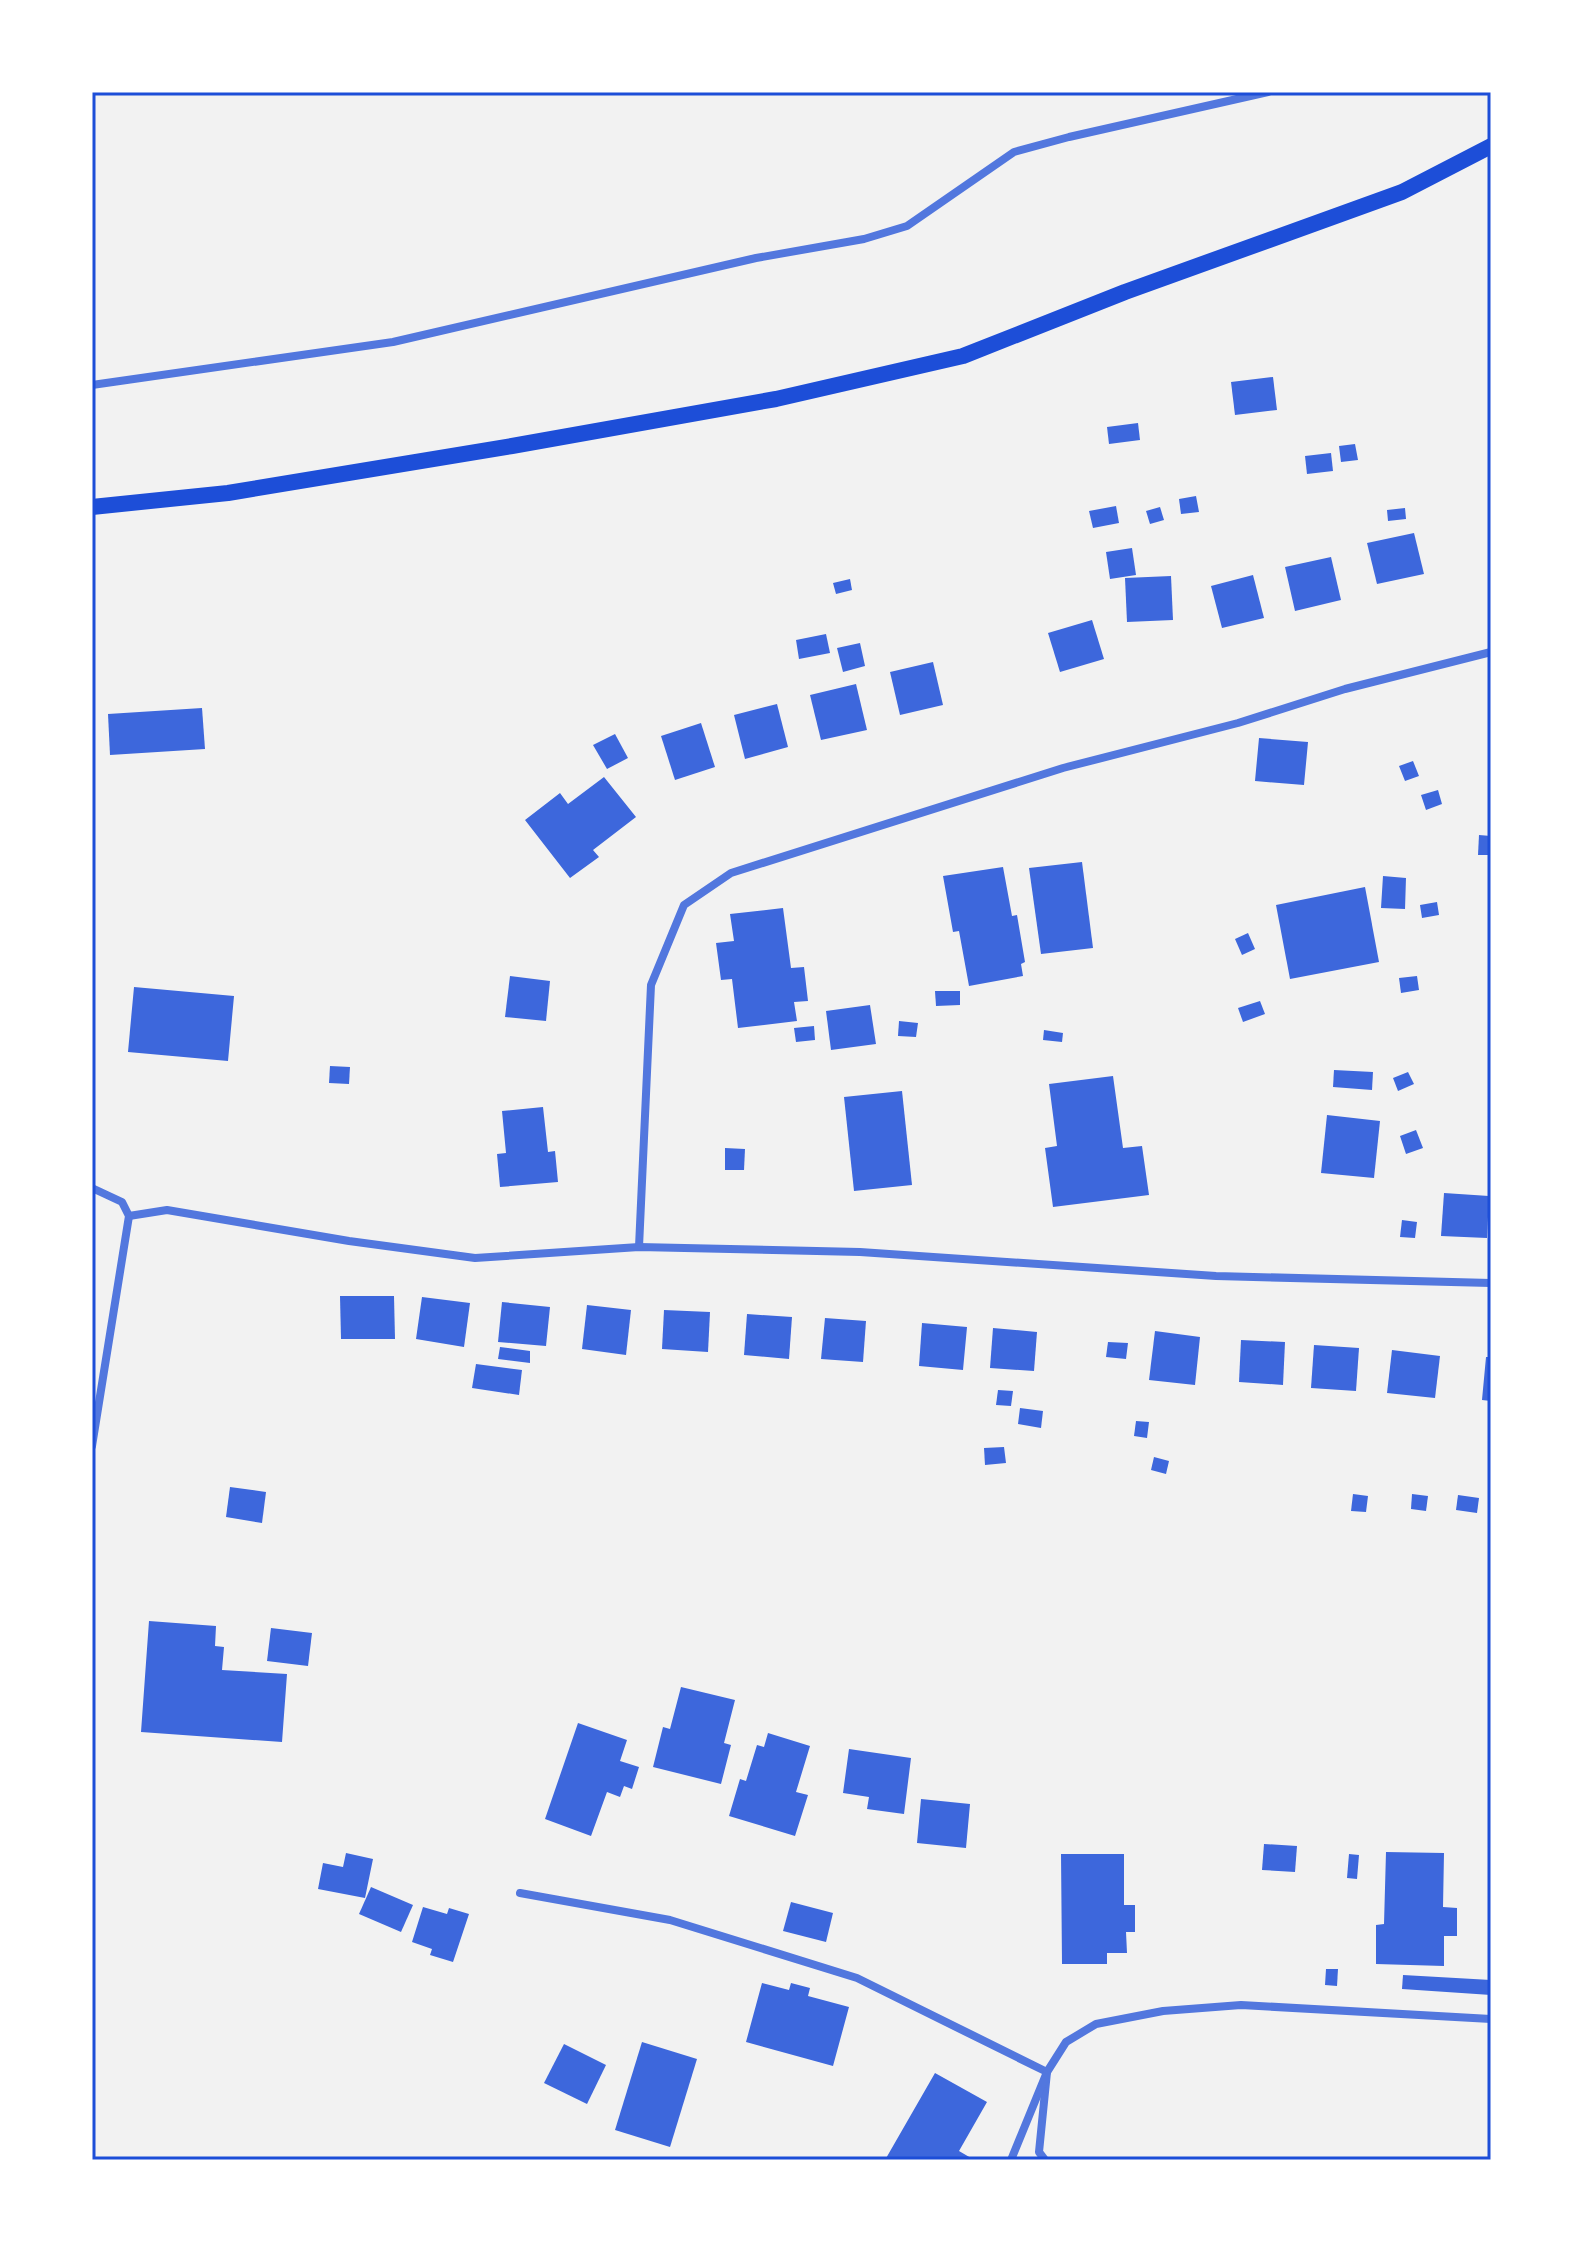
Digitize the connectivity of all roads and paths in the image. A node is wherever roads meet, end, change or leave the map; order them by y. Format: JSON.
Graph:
{"nodes":[{"id":1,"x":1268,"y":92,"type":"edge"},
{"id":2,"x":1491,"y":146,"type":"edge"},
{"id":3,"x":92,"y":385,"type":"edge"},
{"id":4,"x":92,"y":507,"type":"edge"},
{"id":5,"x":1491,"y":652,"type":"edge"},
{"id":6,"x":92,"y":1188,"type":"edge"},
{"id":7,"x":129,"y":1216,"type":"junction"},
{"id":8,"x":639,"y":1247,"type":"junction"},
{"id":9,"x":1491,"y":1283,"type":"edge"},
{"id":10,"x":92,"y":1446,"type":"edge"},
{"id":11,"x":520,"y":1893,"type":"dead end"},
{"id":12,"x":1491,"y":2019,"type":"edge"},
{"id":13,"x":1047,"y":2072,"type":"junction"},
{"id":14,"x":1011,"y":2160,"type":"edge"},
{"id":15,"x":1045,"y":2160,"type":"edge"}],
"edges":[{"from":1,"to":3,"type":"street"},
{"from":2,"to":4,"type":"main road"},
{"from":5,"to":8,"type":"street"},
{"from":6,"to":7,"type":"street"},
{"from":7,"to":8,"type":"street"},
{"from":7,"to":10,"type":"street"},
{"from":8,"to":9,"type":"street"},
{"from":11,"to":13,"type":"street"},
{"from":12,"to":13,"type":"street"},
{"from":13,"to":14,"type":"street"},
{"from":13,"to":15,"type":"street"}]}
